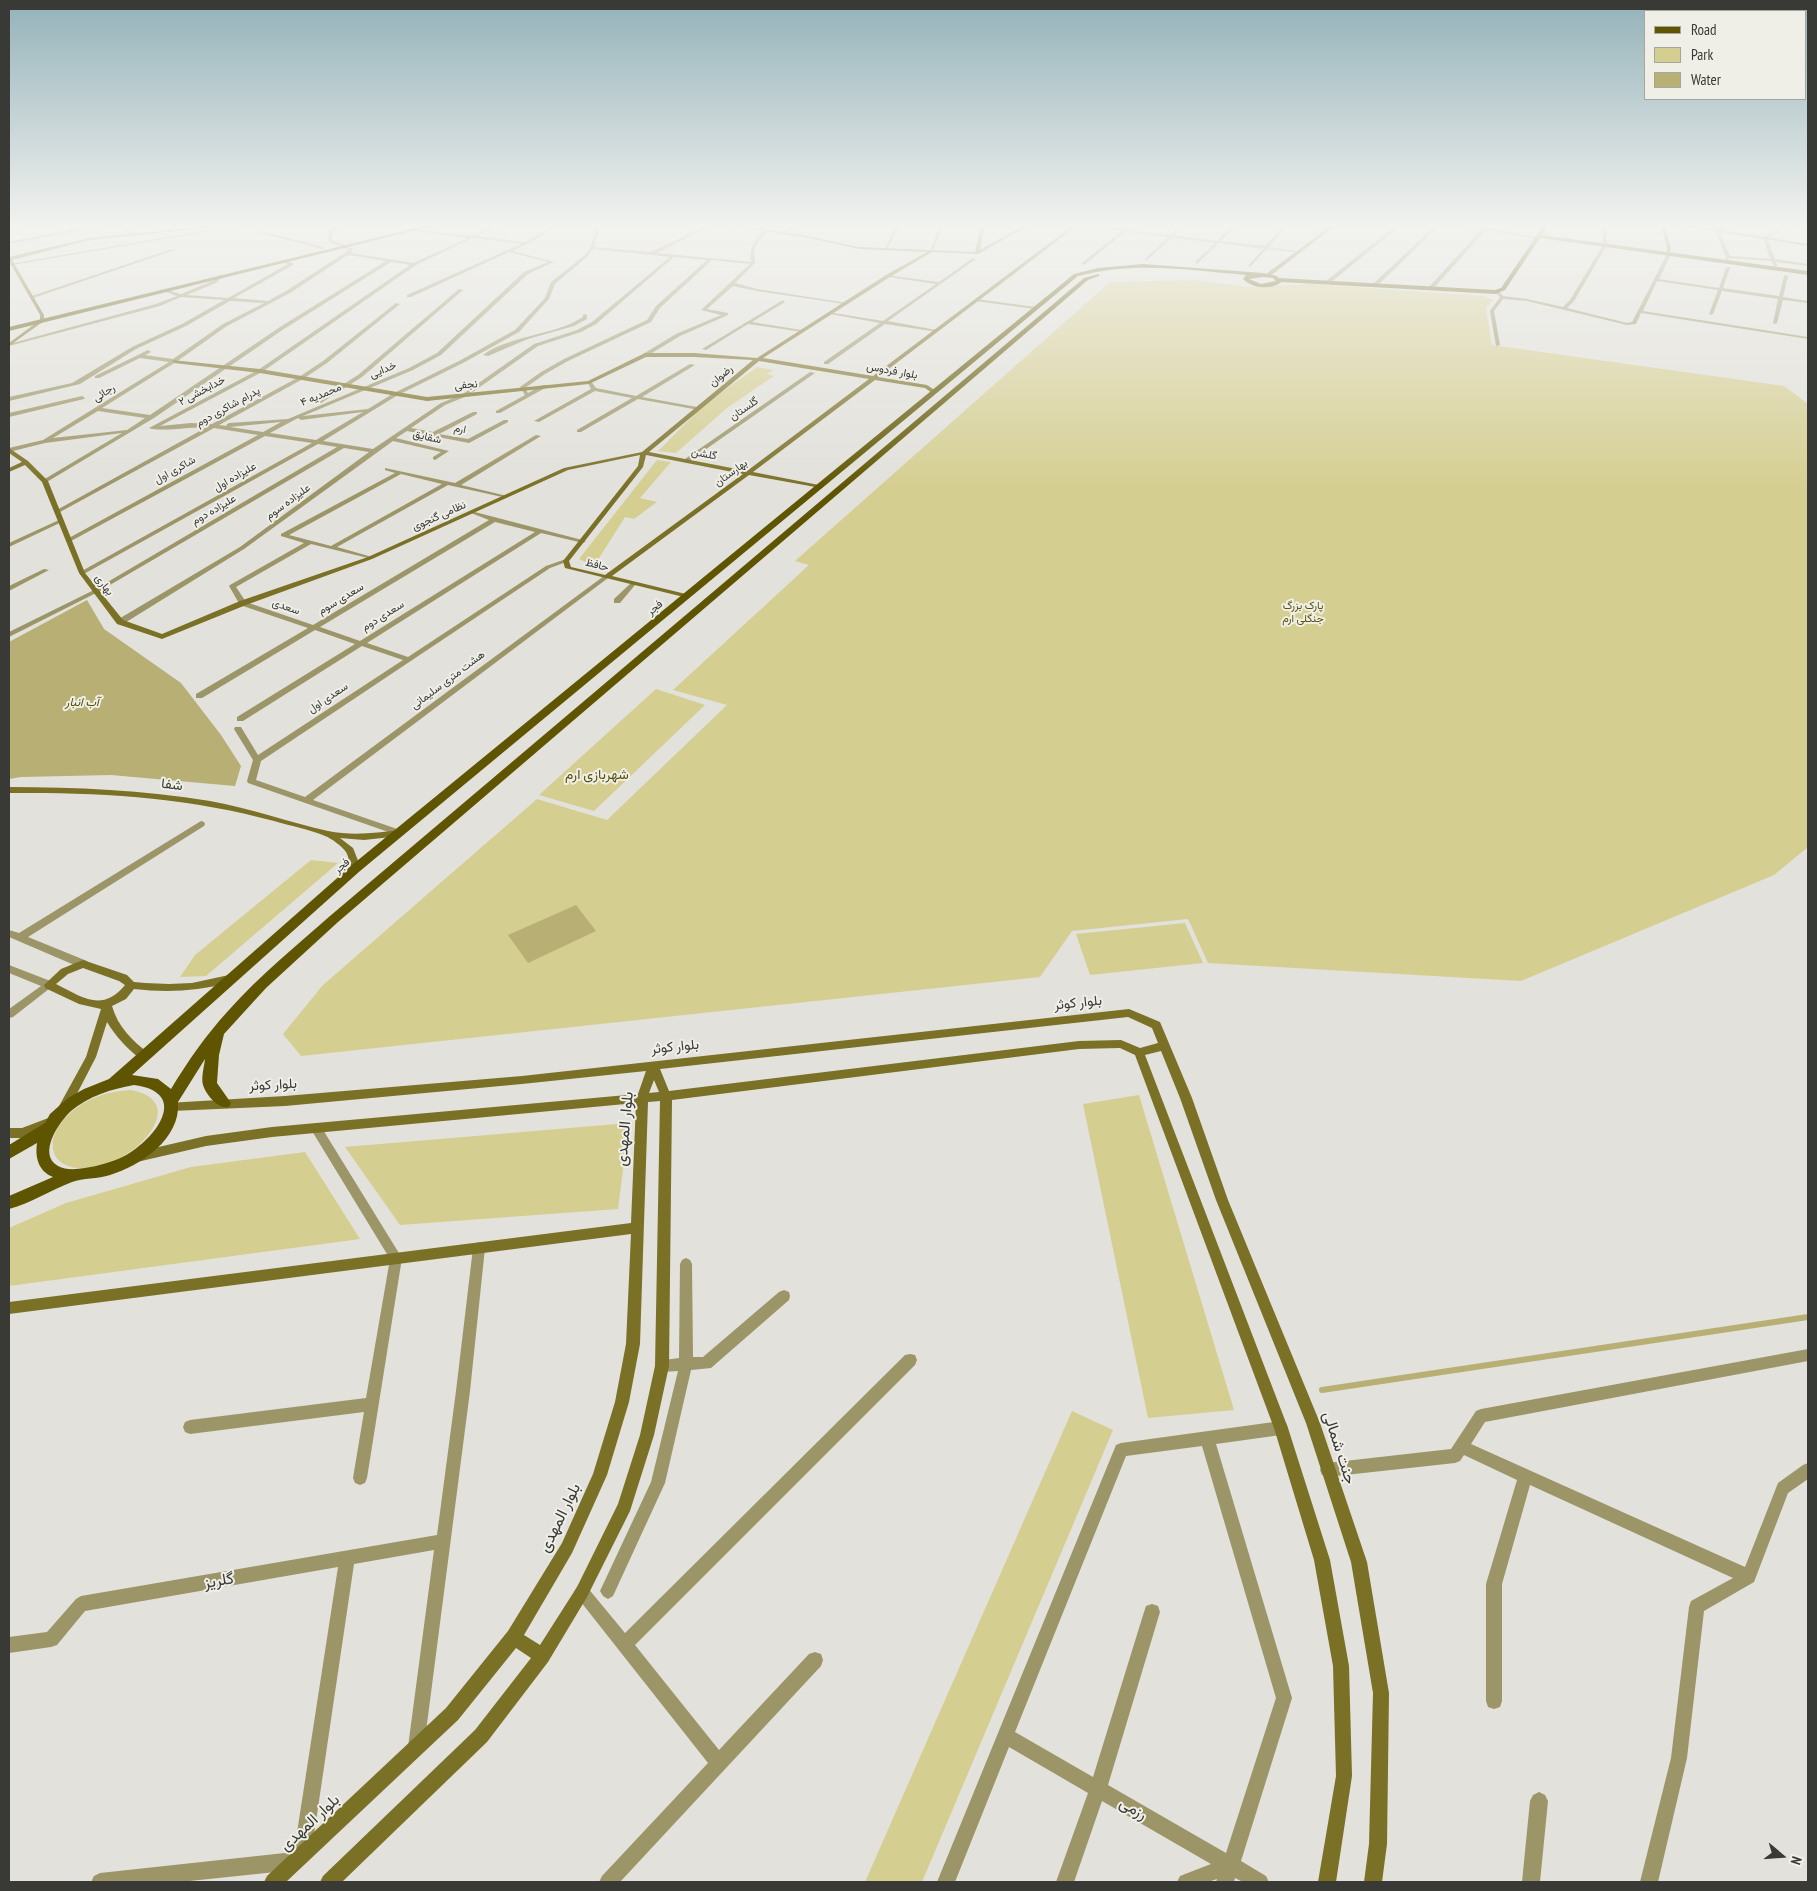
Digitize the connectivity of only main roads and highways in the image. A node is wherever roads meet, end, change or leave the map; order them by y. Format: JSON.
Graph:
{"nodes":[{"id":1,"x":69,"y":311,"type":"edge"},
{"id":2,"x":72,"y":311,"type":"edge"},
{"id":3,"x":1031,"y":311,"type":"edge"},
{"id":4,"x":1049,"y":311,"type":"edge"},
{"id":5,"x":42,"y":318,"type":"junction"},
{"id":6,"x":9,"y":322,"type":"edge"},
{"id":7,"x":9,"y":329,"type":"edge"},
{"id":8,"x":934,"y":392,"type":"junction"},
{"id":9,"x":950,"y":395,"type":"junction"},
{"id":10,"x":688,"y":596,"type":"junction"},
{"id":11,"x":709,"y":601,"type":"junction"},
{"id":12,"x":222,"y":1027,"type":"junction"},
{"id":13,"x":114,"y":1083,"type":"junction"},
{"id":14,"x":224,"y":1103,"type":"road end"},
{"id":15,"x":171,"y":1104,"type":"junction"},
{"id":16,"x":50,"y":1125,"type":"junction"},
{"id":17,"x":9,"y":1152,"type":"edge"},
{"id":18,"x":70,"y":1176,"type":"junction"},
{"id":19,"x":9,"y":1203,"type":"edge"}],
"edges":[{"from":1,"to":5,"type":"main road"},
{"from":2,"to":5,"type":"main road"},
{"from":3,"to":8,"type":"main road","name":"فجر"},
{"from":4,"to":9,"type":"main road"},
{"from":5,"to":6,"type":"main road"},
{"from":5,"to":7,"type":"main road"},
{"from":8,"to":9,"type":"main road"},
{"from":8,"to":10,"type":"main road","name":"فجر"},
{"from":9,"to":11,"type":"main road"},
{"from":10,"to":11,"type":"main road"},
{"from":10,"to":13,"type":"main road","name":"فجر"},
{"from":11,"to":12,"type":"main road"},
{"from":12,"to":14,"type":"main road"},
{"from":12,"to":15,"type":"main road"},
{"from":13,"to":15,"type":"main road"},
{"from":13,"to":16,"type":"main road"},
{"from":15,"to":18,"type":"main road"},
{"from":16,"to":17,"type":"main road"},
{"from":16,"to":18,"type":"main road"},
{"from":18,"to":19,"type":"main road"}]}
